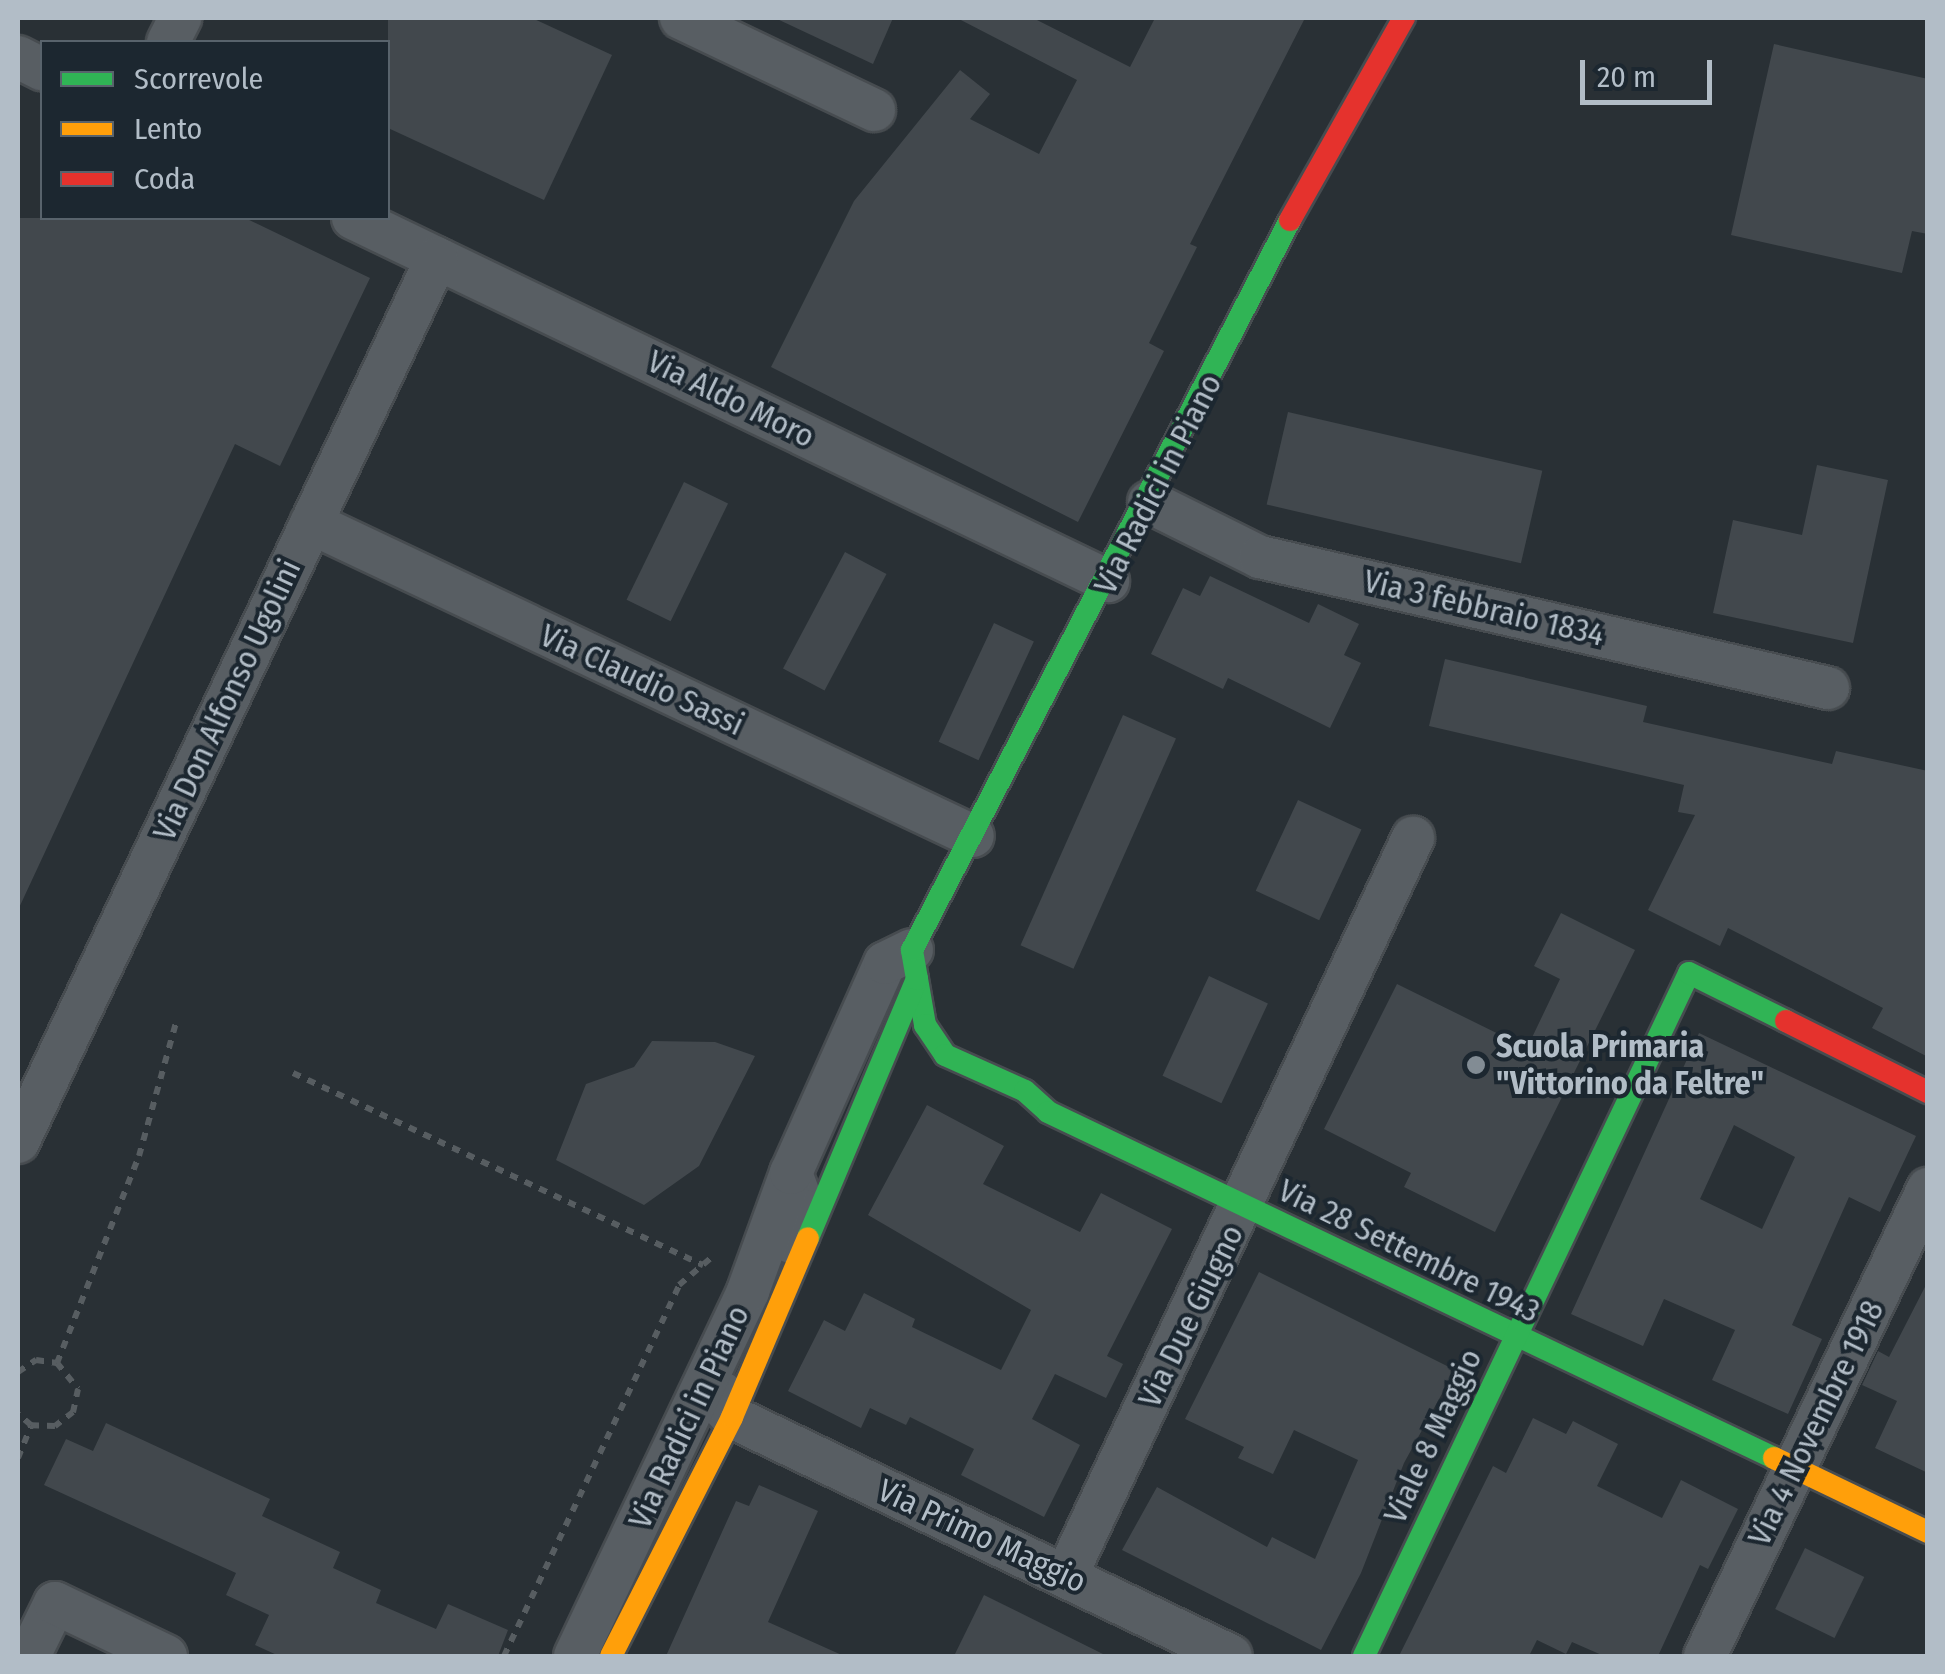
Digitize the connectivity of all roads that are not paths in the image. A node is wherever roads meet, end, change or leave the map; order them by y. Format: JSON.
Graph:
{"nodes":[{"id":1,"x":681,"y":18,"type":"edge"},
{"id":2,"x":1404,"y":18,"type":"edge"},
{"id":3,"x":18,"y":56,"type":"edge"},
{"id":4,"x":40,"y":68,"type":"edge"},
{"id":5,"x":874,"y":110,"type":"dead end"},
{"id":6,"x":357,"y":220,"type":"edge"},
{"id":7,"x":437,"y":258,"type":"junction"},
{"id":8,"x":1149,"y":502,"type":"junction"},
{"id":9,"x":311,"y":523,"type":"junction"},
{"id":10,"x":1108,"y":581,"type":"junction"},
{"id":11,"x":1828,"y":688,"type":"dead end"},
{"id":12,"x":973,"y":836,"type":"junction"},
{"id":13,"x":1413,"y":838,"type":"dead end"},
{"id":14,"x":915,"y":964,"type":"junction"},
{"id":15,"x":1928,"y":1092,"type":"edge"},
{"id":16,"x":18,"y":1142,"type":"edge"},
{"id":17,"x":791,"y":1173,"type":"junction"},
{"id":18,"x":1928,"y":1189,"type":"edge"},
{"id":19,"x":1243,"y":1207,"type":"junction"},
{"id":20,"x":1515,"y":1338,"type":"junction"},
{"id":21,"x":732,"y":1418,"type":"junction"},
{"id":22,"x":1793,"y":1471,"type":"junction"},
{"id":23,"x":1928,"y":1532,"type":"edge"},
{"id":24,"x":1066,"y":1576,"type":"junction"},
{"id":25,"x":29,"y":1656,"type":"edge"},
{"id":26,"x":166,"y":1656,"type":"edge"},
{"id":27,"x":575,"y":1656,"type":"edge"},
{"id":28,"x":611,"y":1656,"type":"edge"},
{"id":29,"x":1231,"y":1656,"type":"edge"},
{"id":30,"x":1364,"y":1656,"type":"edge"},
{"id":31,"x":1705,"y":1656,"type":"edge"}],
"edges":[{"from":1,"to":5,"type":"street"},
{"from":2,"to":8,"type":"street","name":"Via Radici in Piano"},
{"from":3,"to":4,"type":"street"},
{"from":6,"to":7,"type":"street","name":"Via Aldo Moro"},
{"from":7,"to":9,"type":"street","name":"Via Don Alfonso Ugolini"},
{"from":7,"to":10,"type":"street","name":"Via Aldo Moro"},
{"from":8,"to":10,"type":"street","name":"Via Radici in Piano"},
{"from":8,"to":11,"type":"street","name":"Via 3 febbraio 1834"},
{"from":9,"to":12,"type":"street","name":"Via Claudio Sassi"},
{"from":9,"to":16,"type":"street","name":"Via Don Alfonso Ugolini"},
{"from":10,"to":12,"type":"street","name":"Via Radici in Piano"},
{"from":12,"to":14,"type":"street","name":"Via Radici in Piano"},
{"from":13,"to":19,"type":"street","name":"Via Due Giugno"},
{"from":14,"to":17,"type":"street","name":"Via Radici in Piano"},
{"from":14,"to":19,"type":"street","name":"Via 28 Settembre 1943"},
{"from":14,"to":21,"type":"street","name":"Via Radici in Piano"},
{"from":15,"to":20,"type":"street","name":"Viale 8 Maggio"},
{"from":17,"to":21,"type":"street","name":"Via Radici in Piano"},
{"from":17,"to":27,"type":"street","name":"Via Radici in Piano"},
{"from":18,"to":22,"type":"street","name":"Via 4 Novembre 1918"},
{"from":19,"to":20,"type":"street","name":"Via 28 Settembre 1943"},
{"from":19,"to":24,"type":"street","name":"Via Due Giugno"},
{"from":20,"to":22,"type":"street","name":"Via 28 Settembre 1943"},
{"from":20,"to":30,"type":"street","name":"Viale 8 Maggio"},
{"from":21,"to":24,"type":"street","name":"Via Primo Maggio"},
{"from":21,"to":28,"type":"street","name":"Via Radici in Piano"},
{"from":22,"to":23,"type":"street","name":"Via 28 Settembre 1943"},
{"from":22,"to":31,"type":"street","name":"Via 4 Novembre 1918"},
{"from":24,"to":29,"type":"street","name":"Via Primo Maggio"},
{"from":25,"to":26,"type":"street"}]}
